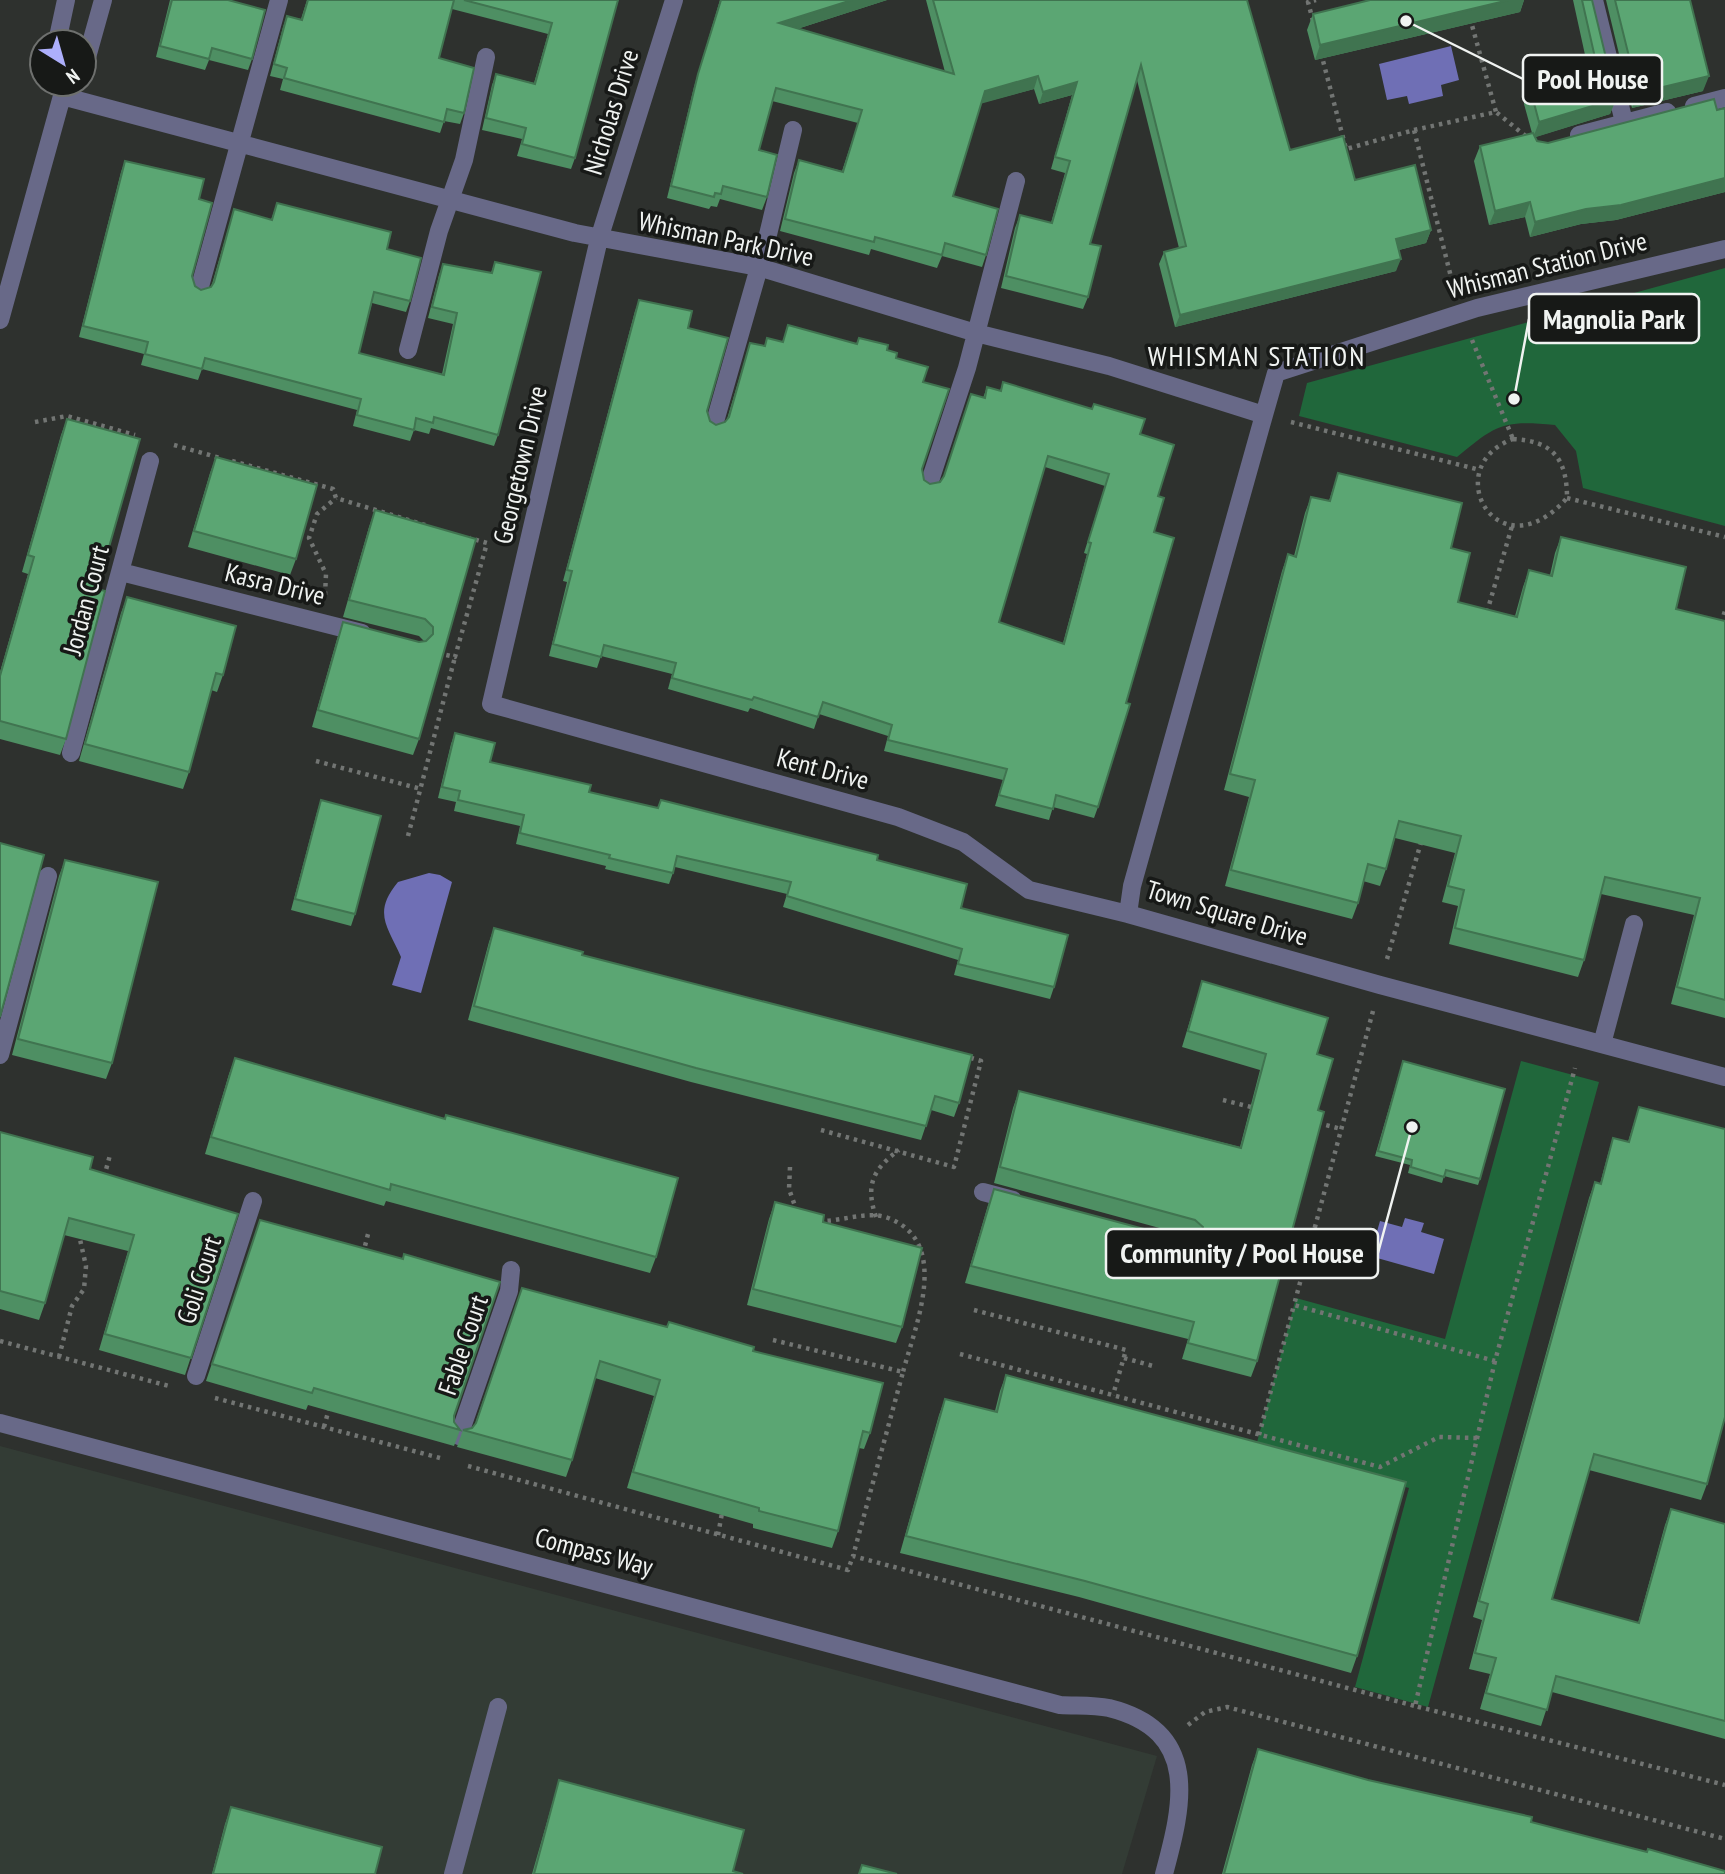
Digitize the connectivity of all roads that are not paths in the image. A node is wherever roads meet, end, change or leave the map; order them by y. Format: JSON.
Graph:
{"nodes":[{"id":1,"x":66,"y":0,"type":"edge"},
{"id":2,"x":103,"y":0,"type":"edge"},
{"id":3,"x":279,"y":0,"type":"edge"},
{"id":4,"x":674,"y":0,"type":"edge"},
{"id":5,"x":1594,"y":0,"type":"edge"},
{"id":6,"x":60,"y":28,"type":"edge"},
{"id":7,"x":95,"y":28,"type":"edge"},
{"id":8,"x":486,"y":57,"type":"dead end"},
{"id":9,"x":62,"y":98,"type":"edge"},
{"id":10,"x":97,"y":98,"type":"edge"},
{"id":11,"x":1725,"y":98,"type":"edge"},
{"id":12,"x":1625,"y":122,"type":"junction"},
{"id":13,"x":793,"y":130,"type":"dead end"},
{"id":14,"x":240,"y":142,"type":"junction"},
{"id":15,"x":1539,"y":147,"type":"edge"},
{"id":16,"x":1016,"y":181,"type":"dead end"},
{"id":17,"x":449,"y":200,"type":"junction"},
{"id":18,"x":599,"y":239,"type":"junction"},
{"id":19,"x":1725,"y":249,"type":"edge"},
{"id":20,"x":758,"y":267,"type":"junction"},
{"id":21,"x":199,"y":290,"type":"edge"},
{"id":22,"x":0,"y":320,"type":"edge"},
{"id":23,"x":976,"y":334,"type":"junction"},
{"id":24,"x":408,"y":350,"type":"dead end"},
{"id":25,"x":1264,"y":415,"type":"junction"},
{"id":26,"x":714,"y":425,"type":"edge"},
{"id":27,"x":150,"y":461,"type":"dead end"},
{"id":28,"x":929,"y":484,"type":"edge"},
{"id":29,"x":121,"y":572,"type":"junction"},
{"id":30,"x":380,"y":637,"type":"edge"},
{"id":31,"x":491,"y":704,"type":"joint"},
{"id":32,"x":71,"y":753,"type":"edge"},
{"id":33,"x":48,"y":876,"type":"dead end"},
{"id":34,"x":1128,"y":914,"type":"junction"},
{"id":35,"x":1634,"y":924,"type":"dead end"},
{"id":36,"x":1602,"y":1044,"type":"junction"},
{"id":37,"x":0,"y":1055,"type":"edge"},
{"id":38,"x":1725,"y":1077,"type":"edge"},
{"id":39,"x":983,"y":1192,"type":"dead end"},
{"id":40,"x":253,"y":1201,"type":"dead end"},
{"id":41,"x":1033,"y":1206,"type":"edge"},
{"id":42,"x":511,"y":1270,"type":"dead end"},
{"id":43,"x":196,"y":1376,"type":"edge"},
{"id":44,"x":0,"y":1423,"type":"edge"},
{"id":45,"x":459,"y":1436,"type":"edge"},
{"id":46,"x":498,"y":1707,"type":"dead end"},
{"id":47,"x":453,"y":1874,"type":"edge"},
{"id":48,"x":1164,"y":1874,"type":"edge"}],
"edges":[{"from":1,"to":6,"type":"street"},
{"from":2,"to":7,"type":"street"},
{"from":3,"to":14,"type":"street"},
{"from":4,"to":18,"type":"street","name":"Nicholas Drive"},
{"from":5,"to":12,"type":"street"},
{"from":8,"to":17,"type":"street"},
{"from":9,"to":22,"type":"street"},
{"from":10,"to":14,"type":"street","name":"Whisman Park Drive"},
{"from":11,"to":12,"type":"street"},
{"from":12,"to":15,"type":"street"},
{"from":13,"to":20,"type":"street"},
{"from":14,"to":17,"type":"street","name":"Whisman Park Drive"},
{"from":14,"to":21,"type":"street"},
{"from":16,"to":23,"type":"street"},
{"from":17,"to":18,"type":"street","name":"Whisman Park Drive"},
{"from":17,"to":24,"type":"street"},
{"from":18,"to":20,"type":"street","name":"Whisman Park Drive"},
{"from":18,"to":31,"type":"street","name":"Georgetown Drive"},
{"from":19,"to":25,"type":"street","name":"Whisman Station Drive"},
{"from":20,"to":23,"type":"street","name":"Whisman Park Drive"},
{"from":20,"to":26,"type":"street"},
{"from":23,"to":25,"type":"street","name":"Whisman Park Drive"},
{"from":23,"to":28,"type":"street"},
{"from":25,"to":34,"type":"street","name":"Town Square Drive"},
{"from":27,"to":29,"type":"street","name":"Jordan Court"},
{"from":29,"to":30,"type":"street","name":"Kasra Drive"},
{"from":29,"to":32,"type":"street","name":"Jordan Court"},
{"from":31,"to":34,"type":"street","name":"Kent Drive"},
{"from":33,"to":37,"type":"street"},
{"from":34,"to":36,"type":"street","name":"Town Square Drive"},
{"from":35,"to":36,"type":"street"},
{"from":36,"to":38,"type":"street","name":"Town Square Drive"},
{"from":39,"to":41,"type":"street"},
{"from":40,"to":43,"type":"street","name":"Goli Court"},
{"from":42,"to":45,"type":"street","name":"Fable Court"},
{"from":44,"to":48,"type":"street","name":"Compass Way"},
{"from":46,"to":47,"type":"street"}]}
